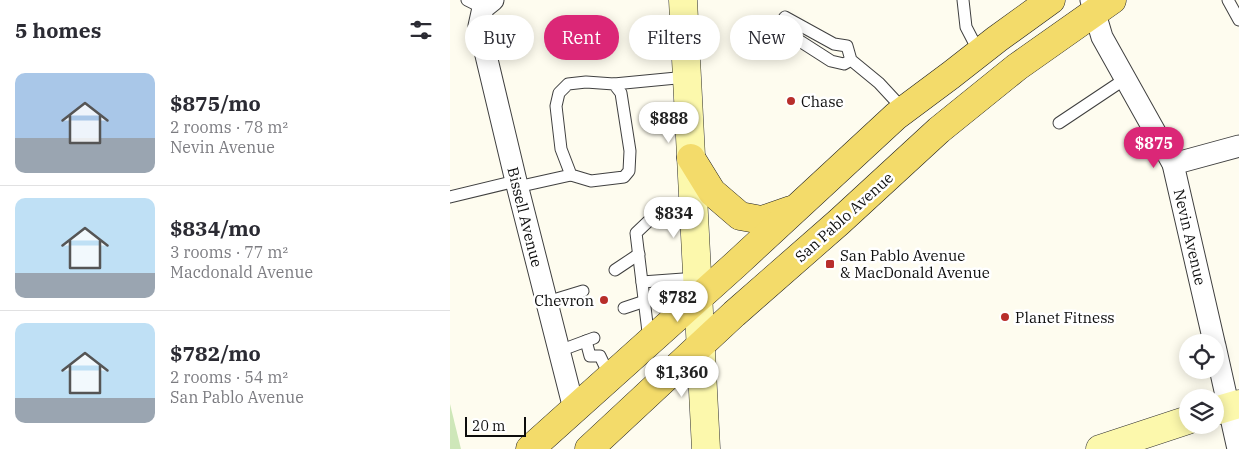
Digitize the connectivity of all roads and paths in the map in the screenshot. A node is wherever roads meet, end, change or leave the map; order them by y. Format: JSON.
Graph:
{"nodes":[{"id":1,"x":683,"y":0,"type":"edge"},
{"id":2,"x":963,"y":0,"type":"edge"},
{"id":3,"x":1051,"y":0,"type":"edge"},
{"id":4,"x":1228,"y":0,"type":"edge"},
{"id":5,"x":1099,"y":4,"type":"edge"},
{"id":6,"x":480,"y":8,"type":"edge"},
{"id":7,"x":1239,"y":20,"type":"edge"},
{"id":8,"x":979,"y":52,"type":"junction"},
{"id":9,"x":851,"y":60,"type":"junction"},
{"id":10,"x":687,"y":77,"type":"junction"},
{"id":11,"x":1125,"y":79,"type":"junction"},
{"id":12,"x":614,"y":84,"type":"junction"},
{"id":13,"x":904,"y":110,"type":"junction"},
{"id":14,"x":1059,"y":123,"type":"dead end"},
{"id":15,"x":1239,"y":146,"type":"edge"},
{"id":16,"x":692,"y":158,"type":"junction"},
{"id":17,"x":1173,"y":164,"type":"junction"},
{"id":18,"x":571,"y":175,"type":"junction"},
{"id":19,"x":516,"y":184,"type":"junction"},
{"id":20,"x":450,"y":197,"type":"edge"},
{"id":21,"x":795,"y":209,"type":"junction"},
{"id":22,"x":694,"y":212,"type":"junction"},
{"id":23,"x":639,"y":254,"type":"junction"},
{"id":24,"x":615,"y":270,"type":"dead end"},
{"id":25,"x":642,"y":282,"type":"junction"},
{"id":26,"x":698,"y":288,"type":"junction"},
{"id":27,"x":583,"y":291,"type":"dead end"},
{"id":28,"x":645,"y":301,"type":"junction"},
{"id":29,"x":547,"y":302,"type":"junction"},
{"id":30,"x":624,"y":308,"type":"dead end"},
{"id":31,"x":1213,"y":334,"type":"edge"},
{"id":32,"x":650,"y":341,"type":"junction"},
{"id":33,"x":701,"y":346,"type":"junction"},
{"id":34,"x":559,"y":351,"type":"junction"},
{"id":35,"x":610,"y":377,"type":"junction"},
{"id":36,"x":1222,"y":379,"type":"edge"},
{"id":37,"x":1228,"y":407,"type":"edge"},
{"id":38,"x":574,"y":409,"type":"junction"},
{"id":39,"x":1179,"y":423,"type":"edge"},
{"id":40,"x":530,"y":449,"type":"edge"},
{"id":41,"x":589,"y":449,"type":"edge"},
{"id":42,"x":706,"y":449,"type":"edge"},
{"id":43,"x":1100,"y":449,"type":"edge"},
{"id":44,"x":1238,"y":449,"type":"edge"}],
"edges":[{"from":1,"to":10,"type":"street"},
{"from":2,"to":8,"type":"lane"},
{"from":3,"to":8,"type":"main road"},
{"from":4,"to":7,"type":"lane"},
{"from":5,"to":11,"type":"street","name":"Nevin Avenue"},
{"from":5,"to":33,"type":"main road","name":"San Pablo Avenue"},
{"from":6,"to":19,"type":"street","name":"Bissell Avenue"},
{"from":8,"to":13,"type":"main road"},
{"from":9,"to":9,"type":"lane"},
{"from":9,"to":13,"type":"lane"},
{"from":10,"to":12,"type":"lane"},
{"from":10,"to":16,"type":"street"},
{"from":11,"to":14,"type":"lane"},
{"from":11,"to":17,"type":"street","name":"Nevin Avenue"},
{"from":12,"to":18,"type":"lane"},
{"from":12,"to":18,"type":"lane"},
{"from":13,"to":21,"type":"main road"},
{"from":15,"to":17,"type":"street"},
{"from":16,"to":21,"type":"main road"},
{"from":16,"to":22,"type":"street"},
{"from":17,"to":31,"type":"street","name":"Nevin Avenue"},
{"from":18,"to":19,"type":"lane"},
{"from":19,"to":20,"type":"lane"},
{"from":19,"to":29,"type":"street","name":"Bissell Avenue"},
{"from":21,"to":26,"type":"main road"},
{"from":22,"to":23,"type":"lane"},
{"from":22,"to":26,"type":"street"},
{"from":23,"to":24,"type":"lane"},
{"from":23,"to":25,"type":"lane"},
{"from":25,"to":26,"type":"lane"},
{"from":25,"to":28,"type":"lane"},
{"from":26,"to":32,"type":"main road"},
{"from":26,"to":33,"type":"street"},
{"from":27,"to":29,"type":"lane"},
{"from":28,"to":30,"type":"lane"},
{"from":28,"to":32,"type":"lane"},
{"from":29,"to":34,"type":"street","name":"Bissell Avenue"},
{"from":32,"to":35,"type":"main road"},
{"from":33,"to":41,"type":"main road","name":"San Pablo Avenue"},
{"from":33,"to":42,"type":"street"},
{"from":34,"to":35,"type":"lane"},
{"from":34,"to":38,"type":"street","name":"Bissell Avenue"},
{"from":35,"to":38,"type":"main road"},
{"from":36,"to":37,"type":"street","name":"Nevin Avenue"},
{"from":37,"to":44,"type":"street","name":"Nevin Avenue"},
{"from":38,"to":40,"type":"main road"},
{"from":39,"to":43,"type":"street"}]}
